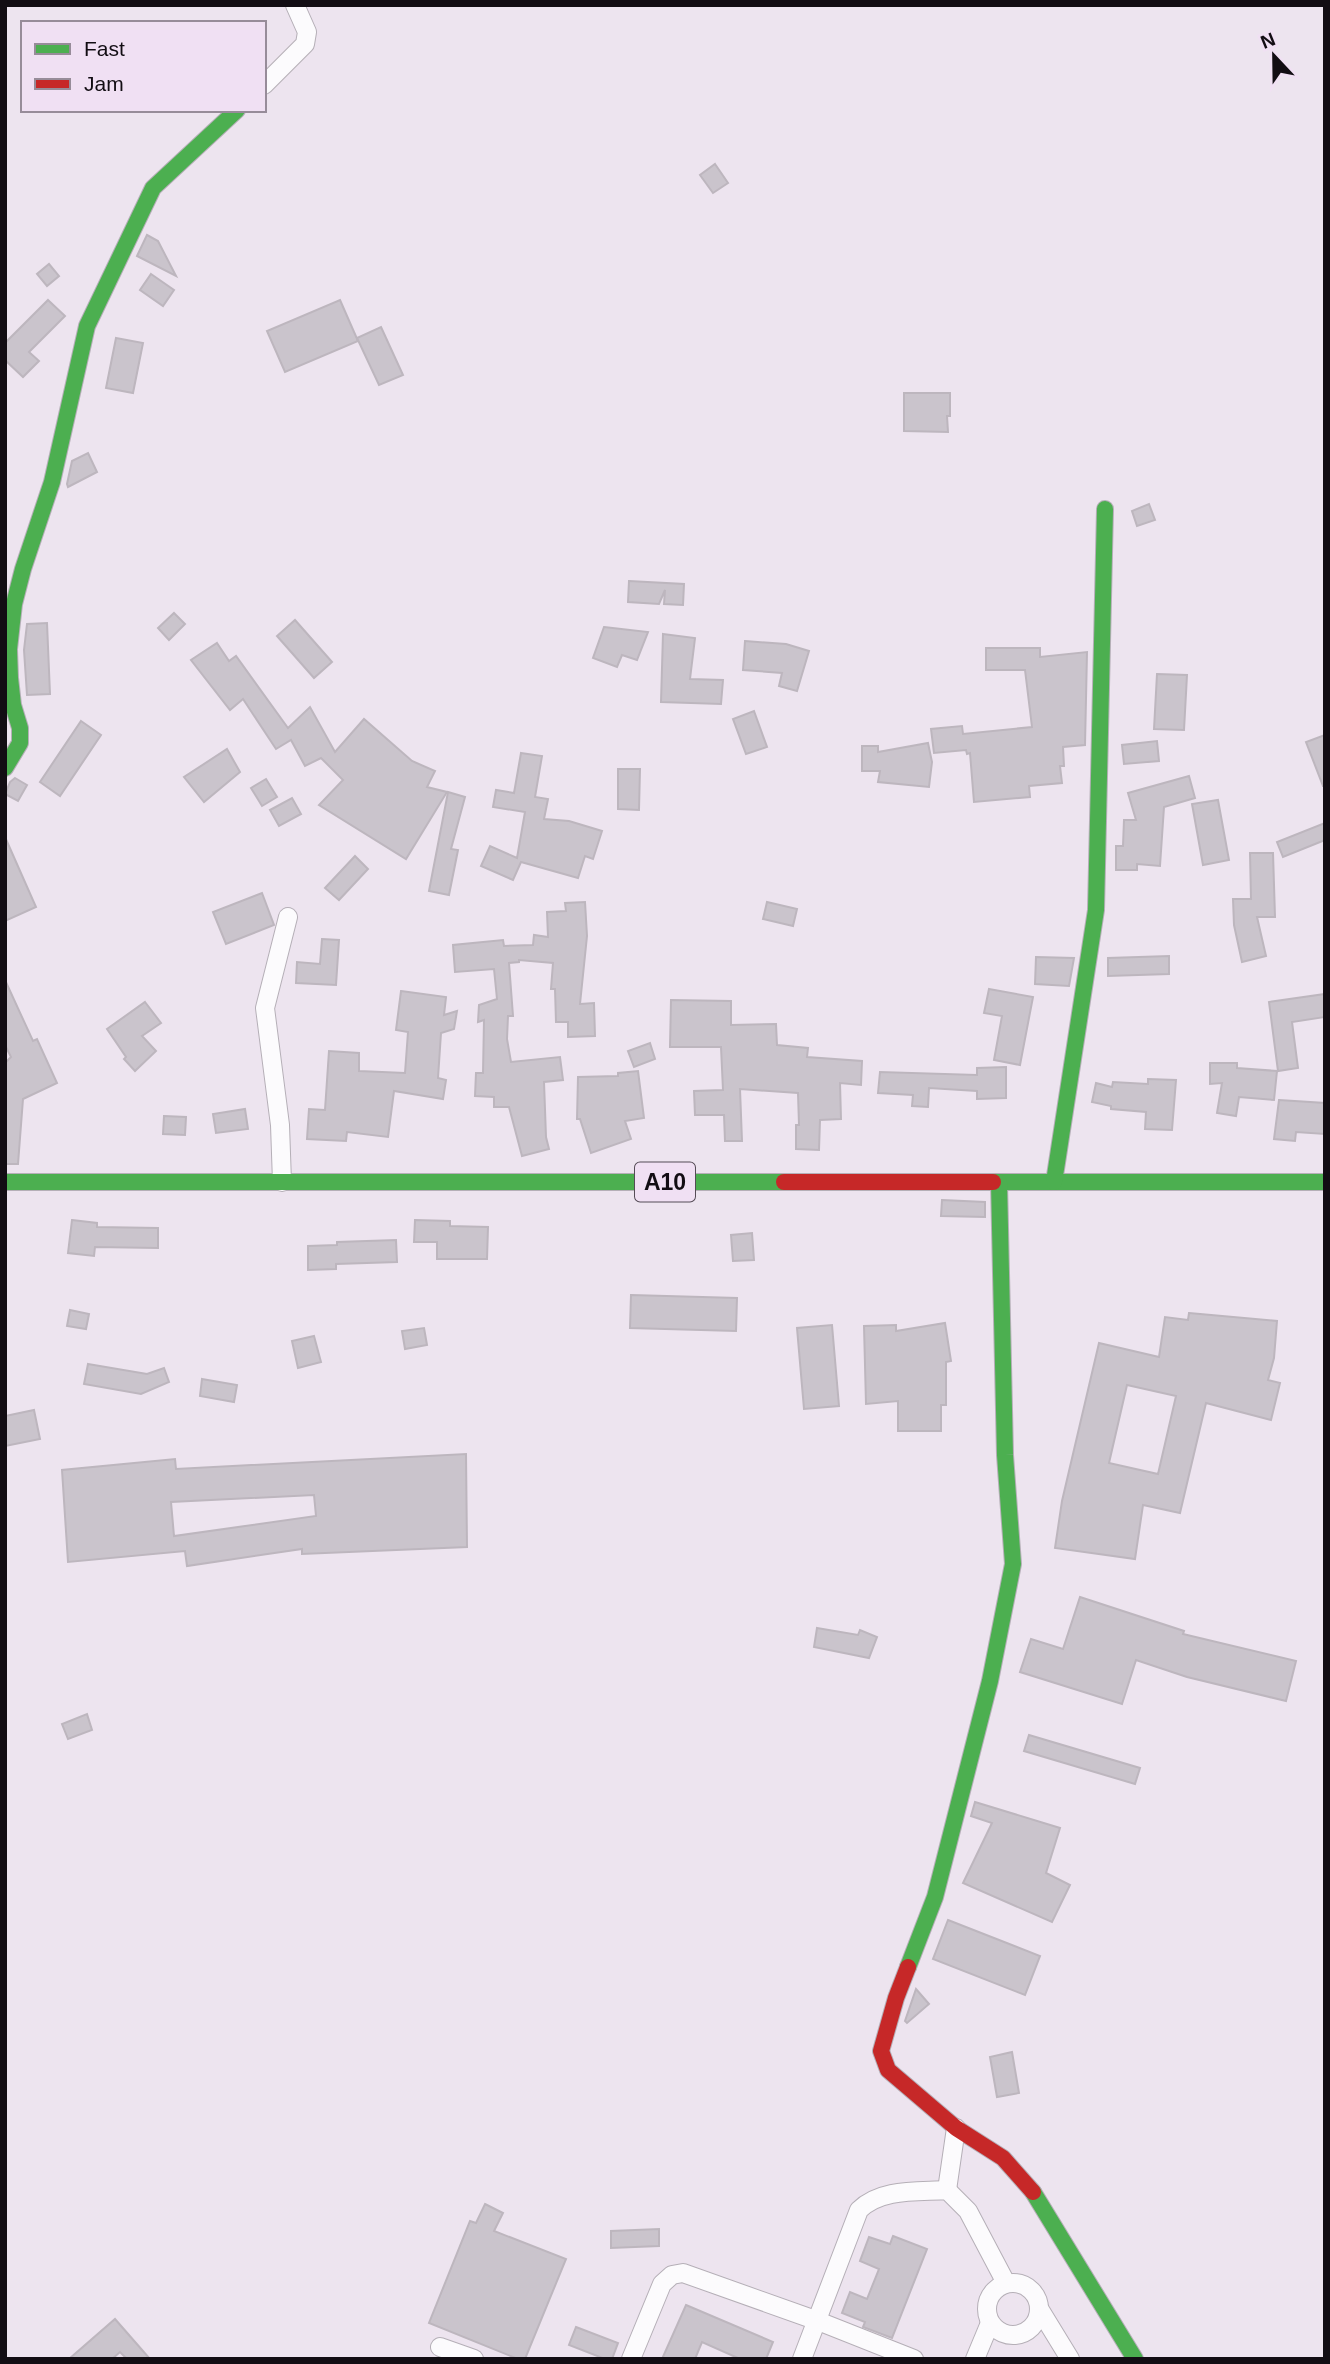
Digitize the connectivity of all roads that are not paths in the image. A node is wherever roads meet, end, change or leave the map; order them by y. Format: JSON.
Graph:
{"nodes":[{"id":1,"x":295,"y":5,"type":"edge"},
{"id":2,"x":266,"y":83,"type":"edge"},
{"id":3,"x":235,"y":112,"type":"edge"},
{"id":4,"x":1105,"y":509,"type":"dead end"},
{"id":5,"x":5,"y":768,"type":"edge"},
{"id":6,"x":288,"y":917,"type":"dead end"},
{"id":7,"x":5,"y":1182,"type":"edge"},
{"id":8,"x":282,"y":1182,"type":"junction"},
{"id":9,"x":999,"y":1182,"type":"junction"},
{"id":10,"x":1054,"y":1182,"type":"junction"},
{"id":11,"x":1325,"y":1182,"type":"edge"},
{"id":12,"x":956,"y":2128,"type":"junction"},
{"id":13,"x":947,"y":2190,"type":"junction"},
{"id":14,"x":1006,"y":2283,"type":"junction"},
{"id":15,"x":1040,"y":2310,"type":"junction"},
{"id":16,"x":818,"y":2321,"type":"junction"},
{"id":17,"x":990,"y":2323,"type":"junction"},
{"id":18,"x":440,"y":2347,"type":"dead end"},
{"id":19,"x":474,"y":2359,"type":"edge"},
{"id":20,"x":631,"y":2359,"type":"edge"},
{"id":21,"x":802,"y":2359,"type":"edge"},
{"id":22,"x":914,"y":2359,"type":"edge"},
{"id":23,"x":975,"y":2359,"type":"edge"},
{"id":24,"x":1070,"y":2359,"type":"edge"},
{"id":25,"x":1135,"y":2359,"type":"edge"}],
"edges":[{"from":1,"to":2,"type":"street"},
{"from":3,"to":5,"type":"main road"},
{"from":4,"to":10,"type":"main road"},
{"from":6,"to":8,"type":"street"},
{"from":7,"to":8,"type":"main road","number":"A10"},
{"from":8,"to":9,"type":"main road","number":"A10"},
{"from":9,"to":10,"type":"main road","number":"A10"},
{"from":9,"to":12,"type":"main road"},
{"from":10,"to":11,"type":"main road","number":"A10"},
{"from":12,"to":13,"type":"street"},
{"from":12,"to":25,"type":"main road"},
{"from":13,"to":14,"type":"street"},
{"from":13,"to":16,"type":"street"},
{"from":14,"to":15,"type":"street"},
{"from":14,"to":17,"type":"street"},
{"from":15,"to":17,"type":"street"},
{"from":15,"to":24,"type":"street"},
{"from":16,"to":20,"type":"street"},
{"from":16,"to":21,"type":"street"},
{"from":16,"to":22,"type":"street"},
{"from":17,"to":23,"type":"street"},
{"from":18,"to":19,"type":"street"}]}
